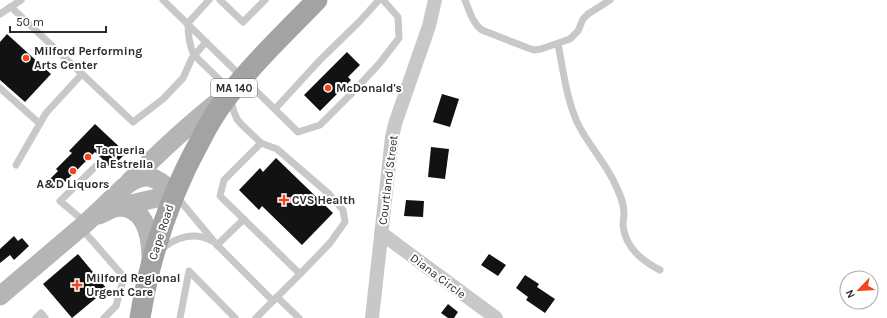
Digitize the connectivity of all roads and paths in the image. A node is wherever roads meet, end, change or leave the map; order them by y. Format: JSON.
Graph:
{"nodes":[{"id":1,"x":21,"y":0,"type":"edge"},
{"id":2,"x":163,"y":0,"type":"edge"},
{"id":3,"x":210,"y":0,"type":"edge"},
{"id":4,"x":220,"y":0,"type":"edge"},
{"id":5,"x":264,"y":0,"type":"edge"},
{"id":6,"x":317,"y":0,"type":"edge"},
{"id":7,"x":380,"y":0,"type":"edge"},
{"id":8,"x":384,"y":0,"type":"edge"},
{"id":9,"x":435,"y":0,"type":"edge"},
{"id":10,"x":465,"y":0,"type":"edge"},
{"id":11,"x":610,"y":0,"type":"edge"},
{"id":12,"x":11,"y":7,"type":"junction"},
{"id":13,"x":0,"y":14,"type":"edge"},
{"id":14,"x":188,"y":23,"type":"junction"},
{"id":15,"x":206,"y":42,"type":"junction"},
{"id":16,"x":558,"y":44,"type":"junction"},
{"id":17,"x":194,"y":55,"type":"junction"},
{"id":18,"x":82,"y":74,"type":"junction"},
{"id":19,"x":237,"y":85,"type":"junction"},
{"id":20,"x":0,"y":88,"type":"edge"},
{"id":21,"x":275,"y":109,"type":"junction"},
{"id":22,"x":39,"y":123,"type":"junction"},
{"id":23,"x":261,"y":143,"type":"junction"},
{"id":24,"x":16,"y":165,"type":"dead end"},
{"id":25,"x":98,"y":165,"type":"dead end"},
{"id":26,"x":124,"y":187,"type":"junction"},
{"id":27,"x":174,"y":194,"type":"junction"},
{"id":28,"x":119,"y":207,"type":"junction"},
{"id":29,"x":244,"y":219,"type":"junction"},
{"id":30,"x":84,"y":225,"type":"junction"},
{"id":31,"x":381,"y":233,"type":"junction"},
{"id":32,"x":217,"y":245,"type":"junction"},
{"id":33,"x":151,"y":263,"type":"junction"},
{"id":34,"x":660,"y":270,"type":"dead end"},
{"id":35,"x":300,"y":274,"type":"junction"},
{"id":36,"x":0,"y":296,"type":"edge"},
{"id":37,"x":275,"y":299,"type":"junction"},
{"id":38,"x":36,"y":318,"type":"edge"},
{"id":39,"x":45,"y":318,"type":"edge"},
{"id":40,"x":104,"y":318,"type":"edge"},
{"id":41,"x":140,"y":318,"type":"edge"},
{"id":42,"x":180,"y":318,"type":"edge"},
{"id":43,"x":235,"y":318,"type":"edge"},
{"id":44,"x":256,"y":318,"type":"edge"},
{"id":45,"x":299,"y":318,"type":"edge"},
{"id":46,"x":372,"y":318,"type":"edge"},
{"id":47,"x":496,"y":318,"type":"edge"}],
"edges":[{"from":1,"to":12,"type":"lane"},
{"from":2,"to":14,"type":"lane"},
{"from":3,"to":14,"type":"lane"},
{"from":4,"to":5,"type":"lane"},
{"from":6,"to":19,"type":"main road","number":"MA 140"},
{"from":7,"to":21,"type":"lane"},
{"from":8,"to":21,"type":"lane"},
{"from":9,"to":31,"type":"street","name":"Courtland Street"},
{"from":10,"to":16,"type":"lane"},
{"from":11,"to":16,"type":"lane"},
{"from":12,"to":13,"type":"lane"},
{"from":12,"to":18,"type":"lane"},
{"from":14,"to":15,"type":"lane"},
{"from":14,"to":17,"type":"lane"},
{"from":15,"to":17,"type":"lane"},
{"from":15,"to":19,"type":"lane"},
{"from":16,"to":34,"type":"lane"},
{"from":17,"to":18,"type":"lane"},
{"from":17,"to":19,"type":"lane"},
{"from":18,"to":22,"type":"lane"},
{"from":19,"to":21,"type":"lane"},
{"from":19,"to":23,"type":"lane"},
{"from":19,"to":26,"type":"main road"},
{"from":19,"to":27,"type":"main road","number":"MA 140"},
{"from":20,"to":22,"type":"lane"},
{"from":22,"to":24,"type":"lane"},
{"from":23,"to":29,"type":"lane"},
{"from":23,"to":35,"type":"lane"},
{"from":25,"to":30,"type":"lane"},
{"from":26,"to":27,"type":"main road"},
{"from":26,"to":30,"type":"main road"},
{"from":27,"to":28,"type":"main road"},
{"from":27,"to":32,"type":"lane"},
{"from":27,"to":33,"type":"main road","name":"Cape Road","number":"MA 140"},
{"from":28,"to":30,"type":"main road"},
{"from":28,"to":33,"type":"main road"},
{"from":29,"to":32,"type":"lane"},
{"from":29,"to":35,"type":"lane"},
{"from":30,"to":36,"type":"main road"},
{"from":30,"to":40,"type":"lane"},
{"from":31,"to":46,"type":"street","name":"Courtland Street"},
{"from":31,"to":47,"type":"street","name":"Diana Circle"},
{"from":32,"to":33,"type":"lane"},
{"from":32,"to":37,"type":"lane"},
{"from":33,"to":41,"type":"main road","name":"Cape Road","number":"MA 140"},
{"from":35,"to":37,"type":"lane"},
{"from":37,"to":44,"type":"lane"},
{"from":37,"to":45,"type":"lane"},
{"from":38,"to":39,"type":"lane"},
{"from":42,"to":43,"type":"lane"}]}
